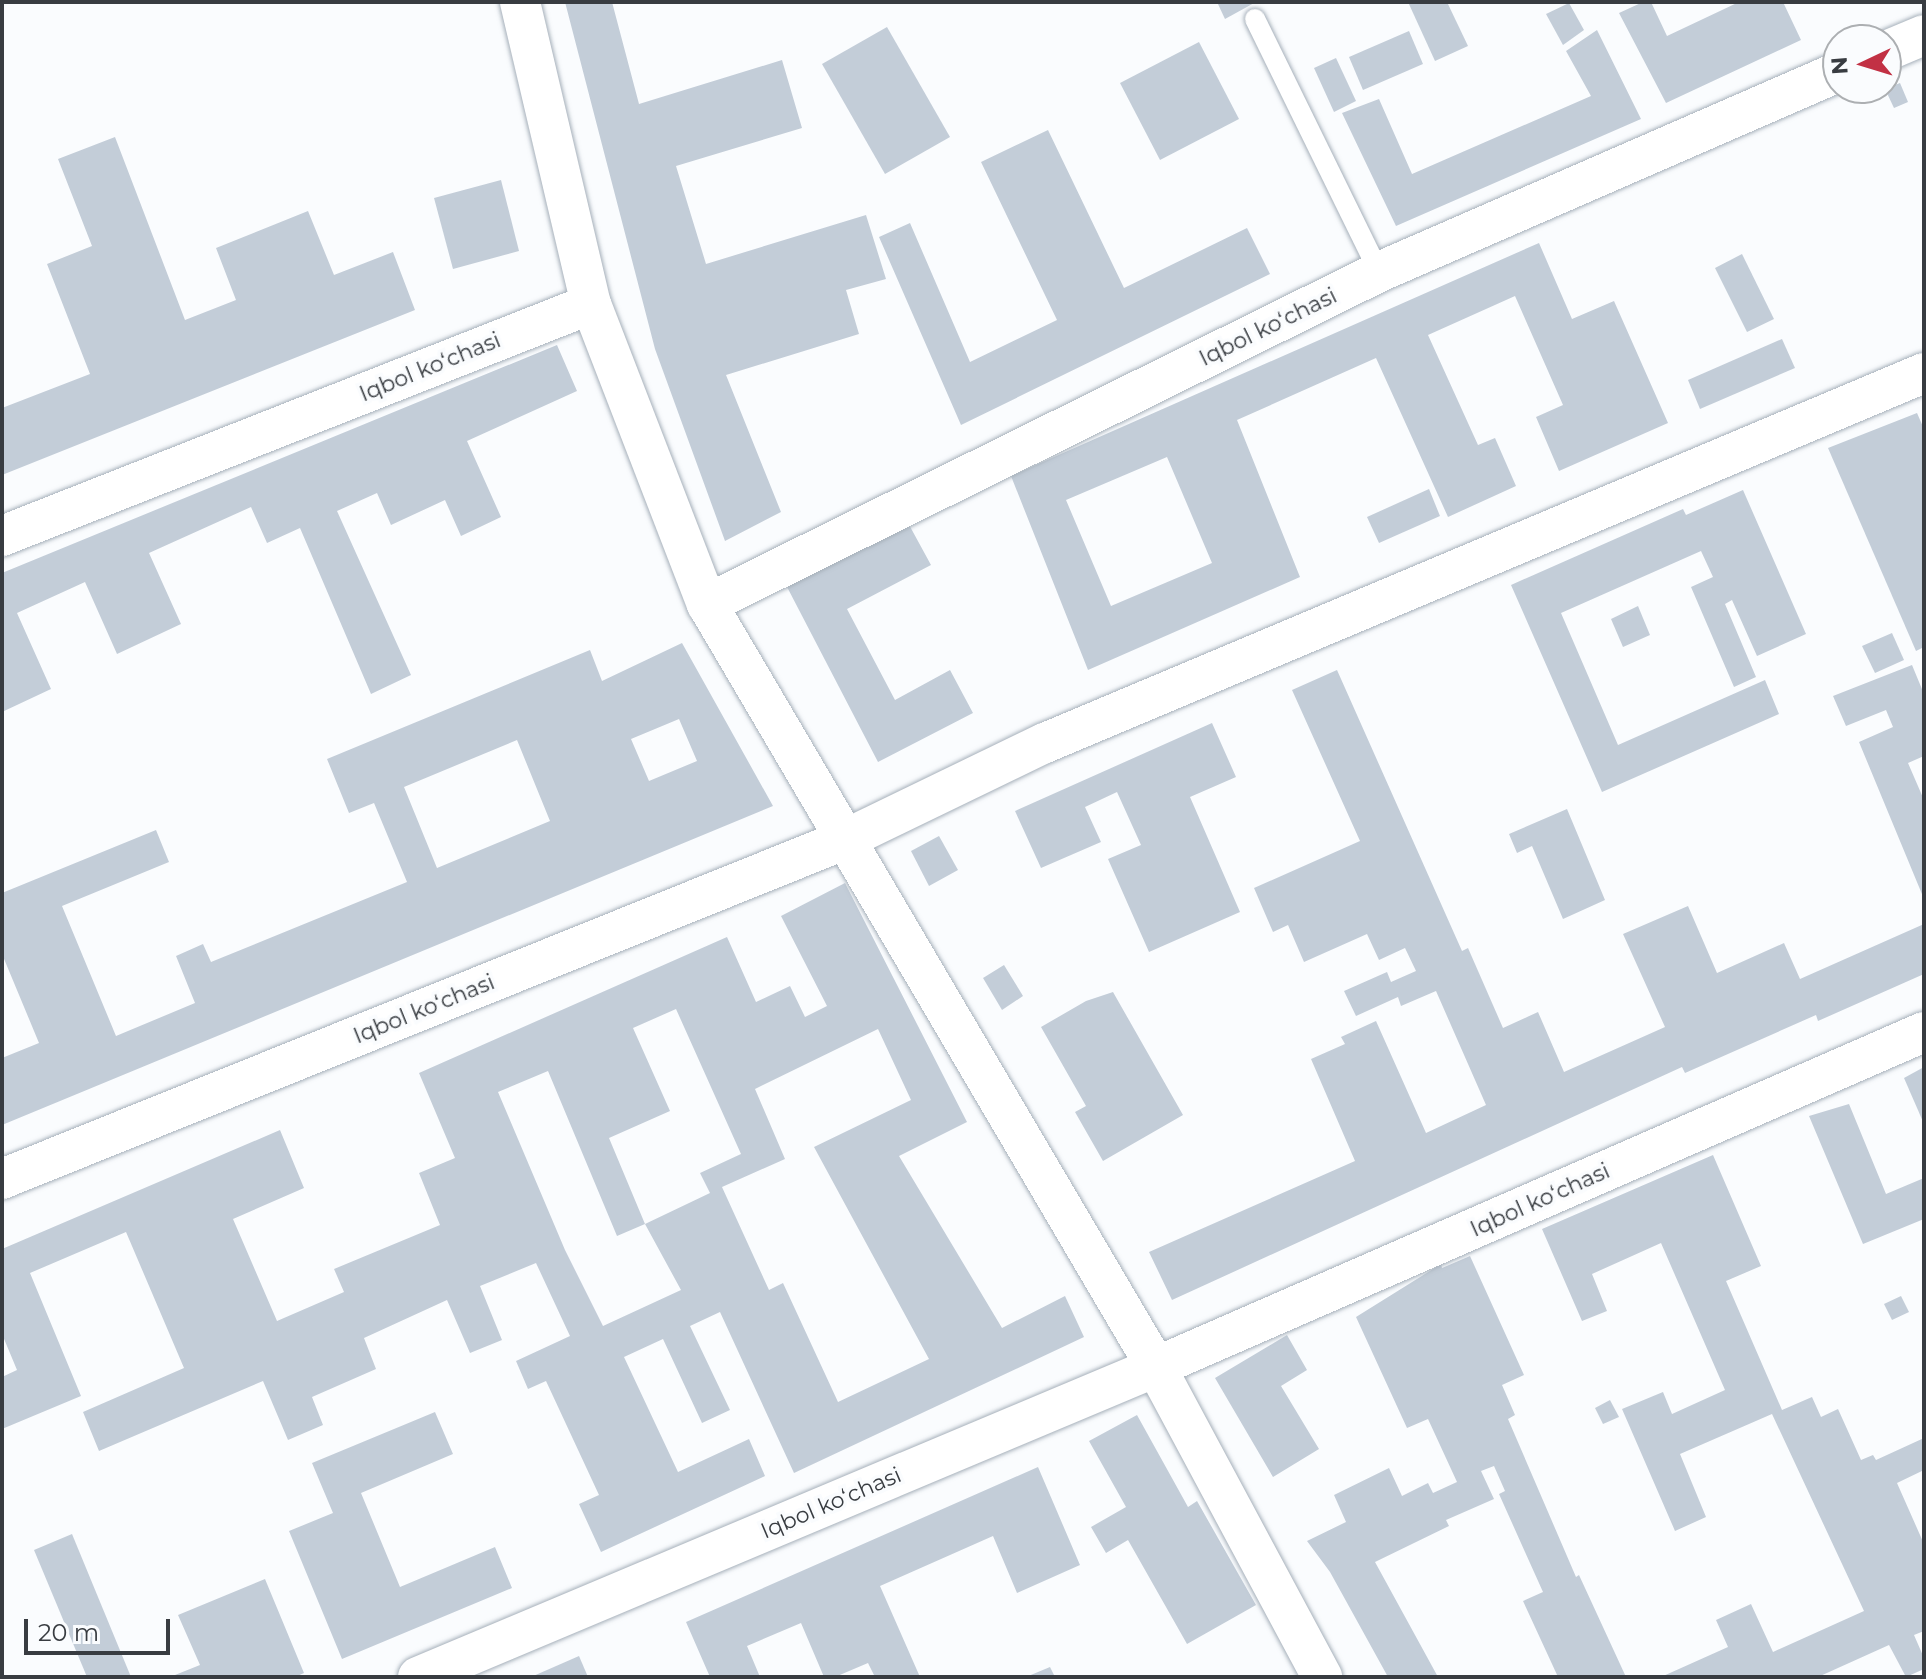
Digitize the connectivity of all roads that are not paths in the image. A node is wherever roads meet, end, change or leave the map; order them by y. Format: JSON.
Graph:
{"nodes":[{"id":1,"x":520,"y":2,"type":"edge"},
{"id":2,"x":1255,"y":19,"type":"dead end"},
{"id":3,"x":1924,"y":35,"type":"edge"},
{"id":4,"x":1902,"y":44,"type":"edge"},
{"id":5,"x":1822,"y":79,"type":"edge"},
{"id":6,"x":1379,"y":272,"type":"junction"},
{"id":7,"x":591,"y":304,"type":"junction"},
{"id":8,"x":1924,"y":373,"type":"edge"},
{"id":9,"x":2,"y":536,"type":"edge"},
{"id":10,"x":707,"y":604,"type":"junction"},
{"id":11,"x":846,"y":839,"type":"junction"},
{"id":12,"x":1924,"y":1032,"type":"edge"},
{"id":13,"x":2,"y":1179,"type":"edge"},
{"id":14,"x":1156,"y":1367,"type":"junction"},
{"id":15,"x":418,"y":1677,"type":"edge"},
{"id":16,"x":1322,"y":1677,"type":"edge"}],
"edges":[{"from":1,"to":7,"type":"street"},
{"from":2,"to":6,"type":"lane"},
{"from":3,"to":4,"type":"street"},
{"from":5,"to":6,"type":"street","name":"Iqbol koʻchasi"},
{"from":6,"to":10,"type":"street","name":"Iqbol koʻchasi"},
{"from":7,"to":9,"type":"street","name":"Iqbol koʻchasi"},
{"from":7,"to":10,"type":"street"},
{"from":8,"to":11,"type":"street","name":"Iqbol koʻchasi"},
{"from":10,"to":11,"type":"street"},
{"from":11,"to":13,"type":"street","name":"Iqbol koʻchasi"},
{"from":11,"to":14,"type":"street"},
{"from":12,"to":14,"type":"street","name":"Iqbol koʻchasi"},
{"from":14,"to":15,"type":"street","name":"Iqbol koʻchasi"},
{"from":14,"to":16,"type":"street"}]}
